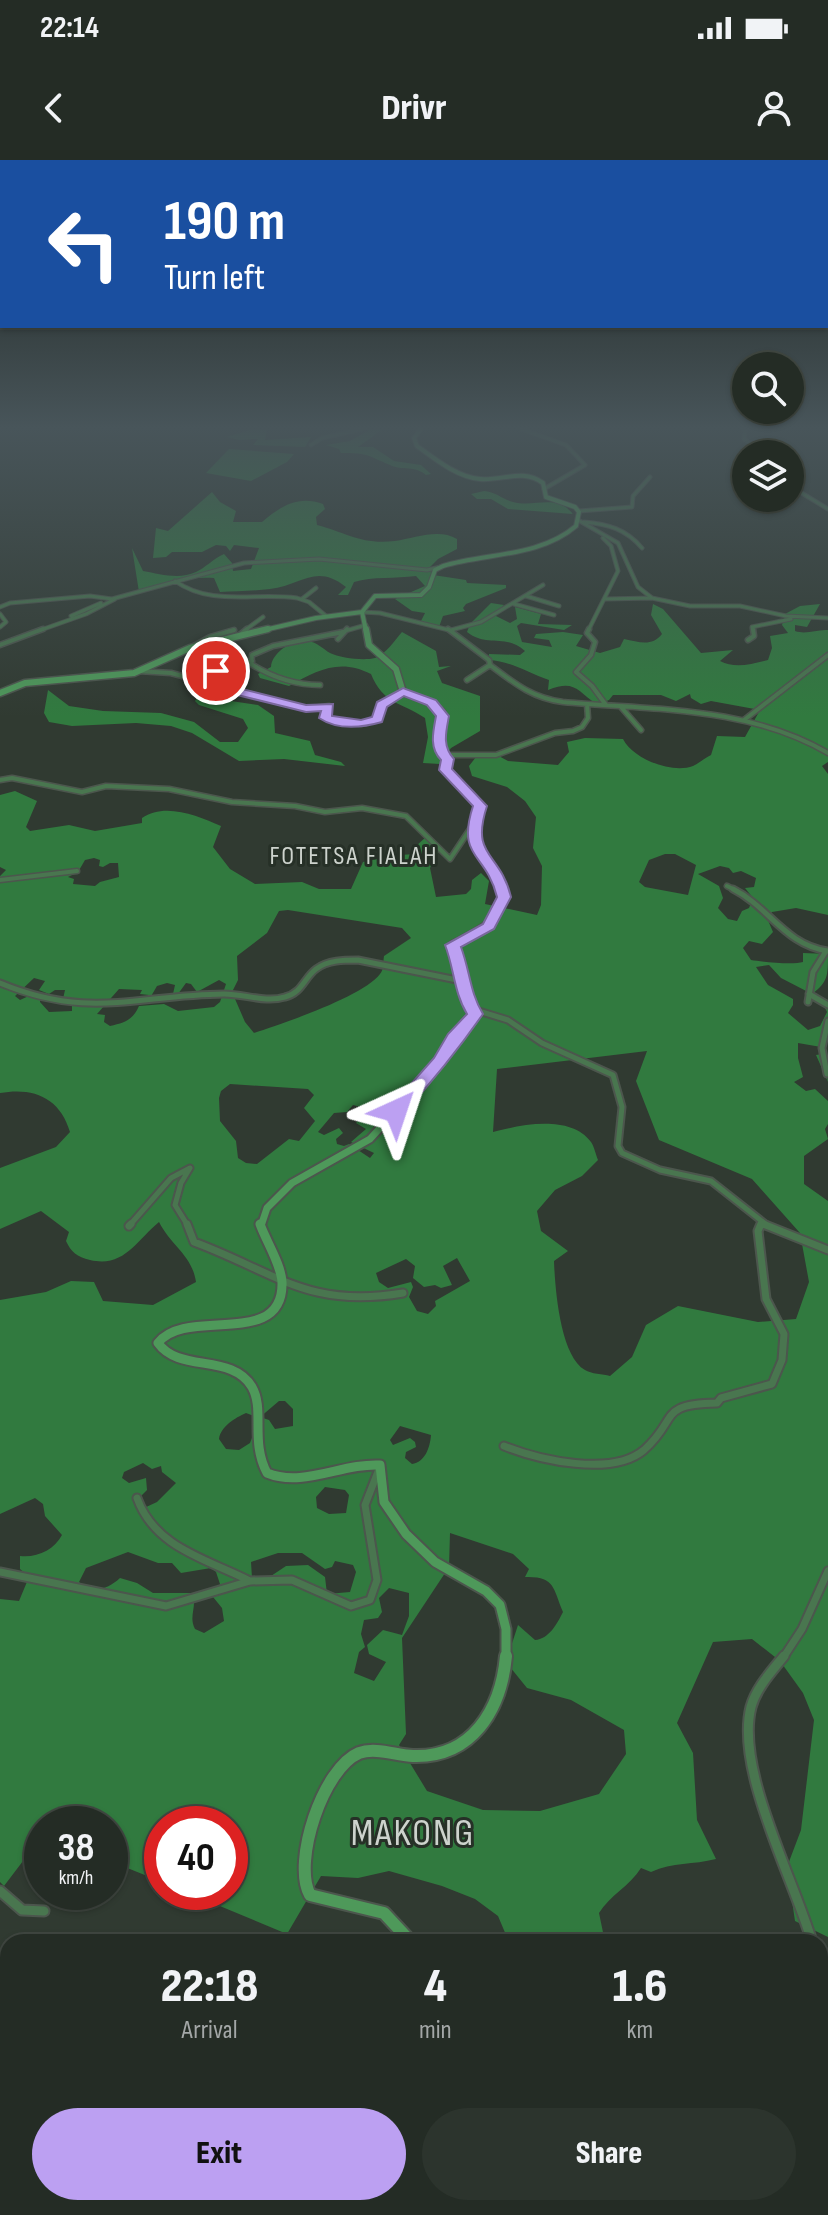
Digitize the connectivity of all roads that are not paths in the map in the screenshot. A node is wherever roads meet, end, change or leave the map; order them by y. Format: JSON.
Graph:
{"nodes":[{"id":1,"x":580,"y":525,"type":"edge"},
{"id":2,"x":587,"y":525,"type":"edge"},
{"id":3,"x":589,"y":525,"type":"edge"},
{"id":4,"x":602,"y":525,"type":"edge"},
{"id":5,"x":642,"y":548,"type":"dead end"},
{"id":6,"x":441,"y":567,"type":"junction"},
{"id":7,"x":175,"y":581,"type":"junction"},
{"id":8,"x":543,"y":585,"type":"dead end"},
{"id":9,"x":316,"y":588,"type":"dead end"},
{"id":10,"x":122,"y":596,"type":"junction"},
{"id":11,"x":526,"y":596,"type":"junction"},
{"id":12,"x":652,"y":598,"type":"junction"},
{"id":13,"x":0,"y":599,"type":"edge"},
{"id":14,"x":112,"y":599,"type":"junction"},
{"id":15,"x":302,"y":599,"type":"junction"},
{"id":16,"x":605,"y":599,"type":"junction"},
{"id":17,"x":32,"y":603,"type":"junction"},
{"id":18,"x":514,"y":604,"type":"junction"},
{"id":19,"x":559,"y":606,"type":"dead end"},
{"id":20,"x":0,"y":607,"type":"edge"},
{"id":21,"x":362,"y":612,"type":"junction"},
{"id":22,"x":0,"y":614,"type":"edge"},
{"id":23,"x":554,"y":615,"type":"dead end"},
{"id":24,"x":326,"y":616,"type":"junction"},
{"id":25,"x":806,"y":616,"type":"junction"},
{"id":26,"x":828,"y":616,"type":"edge"},
{"id":27,"x":263,"y":617,"type":"dead end"},
{"id":28,"x":65,"y":619,"type":"junction"},
{"id":29,"x":366,"y":625,"type":"junction"},
{"id":30,"x":0,"y":627,"type":"edge"},
{"id":31,"x":234,"y":630,"type":"dead end"},
{"id":32,"x":451,"y":630,"type":"junction"},
{"id":33,"x":343,"y":632,"type":"junction"},
{"id":34,"x":228,"y":639,"type":"junction"},
{"id":35,"x":338,"y":639,"type":"dead end"},
{"id":36,"x":748,"y":640,"type":"dead end"},
{"id":37,"x":0,"y":645,"type":"edge"},
{"id":38,"x":190,"y":648,"type":"junction"},
{"id":39,"x":828,"y":655,"type":"edge"},
{"id":40,"x":252,"y":661,"type":"junction"},
{"id":41,"x":821,"y":663,"type":"junction"},
{"id":42,"x":828,"y":664,"type":"edge"},
{"id":43,"x":490,"y":665,"type":"junction"},
{"id":44,"x":138,"y":671,"type":"junction"},
{"id":45,"x":467,"y":680,"type":"dead end"},
{"id":46,"x":220,"y":682,"type":"junction"},
{"id":47,"x":320,"y":685,"type":"dead end"},
{"id":48,"x":226,"y":688,"type":"junction"},
{"id":49,"x":403,"y":692,"type":"junction"},
{"id":50,"x":0,"y":693,"type":"edge"},
{"id":51,"x":587,"y":704,"type":"junction"},
{"id":52,"x":606,"y":707,"type":"junction"},
{"id":53,"x":621,"y":707,"type":"junction"},
{"id":54,"x":744,"y":720,"type":"junction"},
{"id":55,"x":641,"y":730,"type":"dead end"},
{"id":56,"x":828,"y":753,"type":"edge"},
{"id":57,"x":442,"y":755,"type":"junction"},
{"id":58,"x":0,"y":780,"type":"edge"},
{"id":59,"x":476,"y":820,"type":"junction"},
{"id":60,"x":77,"y":871,"type":"dead end"},
{"id":61,"x":0,"y":880,"type":"edge"},
{"id":62,"x":727,"y":886,"type":"dead end"},
{"id":63,"x":827,"y":951,"type":"edge"},
{"id":64,"x":462,"y":981,"type":"junction"},
{"id":65,"x":0,"y":983,"type":"edge"},
{"id":66,"x":809,"y":994,"type":"junction"},
{"id":67,"x":808,"y":1002,"type":"dead end"},
{"id":68,"x":466,"y":1004,"type":"junction"},
{"id":69,"x":828,"y":1005,"type":"edge"},
{"id":70,"x":828,"y":1021,"type":"edge"},
{"id":71,"x":827,"y":1074,"type":"edge"},
{"id":72,"x":761,"y":1223,"type":"junction"},
{"id":73,"x":129,"y":1226,"type":"dead end"},
{"id":74,"x":828,"y":1250,"type":"edge"},
{"id":75,"x":282,"y":1280,"type":"junction"},
{"id":76,"x":403,"y":1293,"type":"dead end"},
{"id":77,"x":504,"y":1446,"type":"dead end"},
{"id":78,"x":380,"y":1465,"type":"junction"},
{"id":79,"x":137,"y":1498,"type":"dead end"},
{"id":80,"x":828,"y":1571,"type":"edge"},
{"id":81,"x":0,"y":1572,"type":"edge"},
{"id":82,"x":250,"y":1581,"type":"junction"},
{"id":83,"x":0,"y":1891,"type":"edge"},
{"id":84,"x":44,"y":1911,"type":"dead end"},
{"id":85,"x":404,"y":1934,"type":"edge"},
{"id":86,"x":810,"y":1934,"type":"edge"}],
"edges":[{"from":1,"to":6,"type":"street"},
{"from":2,"to":16,"type":"street"},
{"from":3,"to":12,"type":"street"},
{"from":4,"to":5,"type":"street"},
{"from":6,"to":7,"type":"street"},
{"from":6,"to":21,"type":"street"},
{"from":7,"to":10,"type":"street"},
{"from":7,"to":15,"type":"street"},
{"from":8,"to":11,"type":"street"},
{"from":9,"to":15,"type":"street"},
{"from":10,"to":14,"type":"street"},
{"from":10,"to":28,"type":"street"},
{"from":11,"to":18,"type":"street"},
{"from":11,"to":19,"type":"street"},
{"from":12,"to":16,"type":"street"},
{"from":12,"to":25,"type":"street"},
{"from":13,"to":17,"type":"street"},
{"from":14,"to":17,"type":"street"},
{"from":14,"to":28,"type":"street"},
{"from":15,"to":24,"type":"street"},
{"from":16,"to":52,"type":"street"},
{"from":17,"to":20,"type":"street"},
{"from":18,"to":23,"type":"street"},
{"from":18,"to":32,"type":"street"},
{"from":21,"to":24,"type":"street"},
{"from":21,"to":29,"type":"street"},
{"from":21,"to":32,"type":"street"},
{"from":22,"to":30,"type":"street"},
{"from":24,"to":34,"type":"street"},
{"from":25,"to":26,"type":"street"},
{"from":25,"to":36,"type":"street"},
{"from":27,"to":34,"type":"street"},
{"from":28,"to":37,"type":"street"},
{"from":29,"to":33,"type":"street"},
{"from":29,"to":49,"type":"street"},
{"from":31,"to":38,"type":"street"},
{"from":32,"to":43,"type":"street"},
{"from":33,"to":35,"type":"street"},
{"from":33,"to":40,"type":"street"},
{"from":34,"to":38,"type":"street"},
{"from":34,"to":46,"type":"street"},
{"from":38,"to":44,"type":"street"},
{"from":39,"to":41,"type":"street"},
{"from":40,"to":46,"type":"street"},
{"from":40,"to":47,"type":"street"},
{"from":41,"to":42,"type":"street"},
{"from":41,"to":54,"type":"street"},
{"from":43,"to":45,"type":"street"},
{"from":43,"to":51,"type":"street"},
{"from":44,"to":48,"type":"street"},
{"from":44,"to":50,"type":"street"},
{"from":46,"to":48,"type":"street"},
{"from":48,"to":49,"type":"street"},
{"from":49,"to":57,"type":"street"},
{"from":51,"to":52,"type":"street"},
{"from":51,"to":57,"type":"street"},
{"from":52,"to":53,"type":"street"},
{"from":53,"to":54,"type":"street"},
{"from":53,"to":55,"type":"street"},
{"from":54,"to":56,"type":"street"},
{"from":57,"to":59,"type":"street"},
{"from":58,"to":59,"type":"street"},
{"from":59,"to":64,"type":"street"},
{"from":60,"to":61,"type":"street"},
{"from":62,"to":63,"type":"street"},
{"from":63,"to":66,"type":"street"},
{"from":64,"to":65,"type":"street"},
{"from":64,"to":68,"type":"street"},
{"from":66,"to":67,"type":"street"},
{"from":66,"to":69,"type":"street"},
{"from":68,"to":72,"type":"street"},
{"from":68,"to":75,"type":"street"},
{"from":70,"to":71,"type":"street"},
{"from":72,"to":74,"type":"street"},
{"from":72,"to":77,"type":"street"},
{"from":73,"to":75,"type":"street"},
{"from":75,"to":76,"type":"street"},
{"from":75,"to":78,"type":"street"},
{"from":78,"to":82,"type":"street"},
{"from":78,"to":85,"type":"street"},
{"from":79,"to":82,"type":"street"},
{"from":80,"to":86,"type":"street"},
{"from":81,"to":82,"type":"street"},
{"from":83,"to":84,"type":"street"}]}
